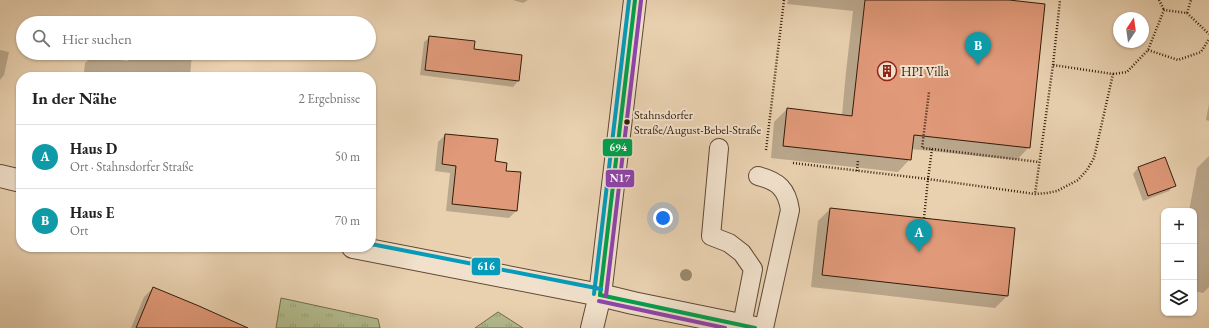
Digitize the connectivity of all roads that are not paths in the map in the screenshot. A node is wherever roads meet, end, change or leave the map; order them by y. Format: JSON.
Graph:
{"nodes":[{"id":1,"x":635,"y":0,"type":"edge"},
{"id":2,"x":719,"y":148,"type":"dead end"},
{"id":3,"x":0,"y":176,"type":"edge"},
{"id":4,"x":758,"y":176,"type":"dead end"},
{"id":5,"x":16,"y":180,"type":"edge"},
{"id":6,"x":376,"y":251,"type":"edge"},
{"id":7,"x":600,"y":295,"type":"junction"},
{"id":8,"x":748,"y":327,"type":"edge"},
{"id":9,"x":592,"y":328,"type":"edge"},
{"id":10,"x":764,"y":328,"type":"edge"}],
"edges":[{"from":1,"to":7,"type":"street"},
{"from":2,"to":8,"type":"lane"},
{"from":3,"to":5,"type":"street"},
{"from":4,"to":10,"type":"lane"},
{"from":6,"to":7,"type":"street"},
{"from":7,"to":8,"type":"street"},
{"from":7,"to":9,"type":"street"}]}
